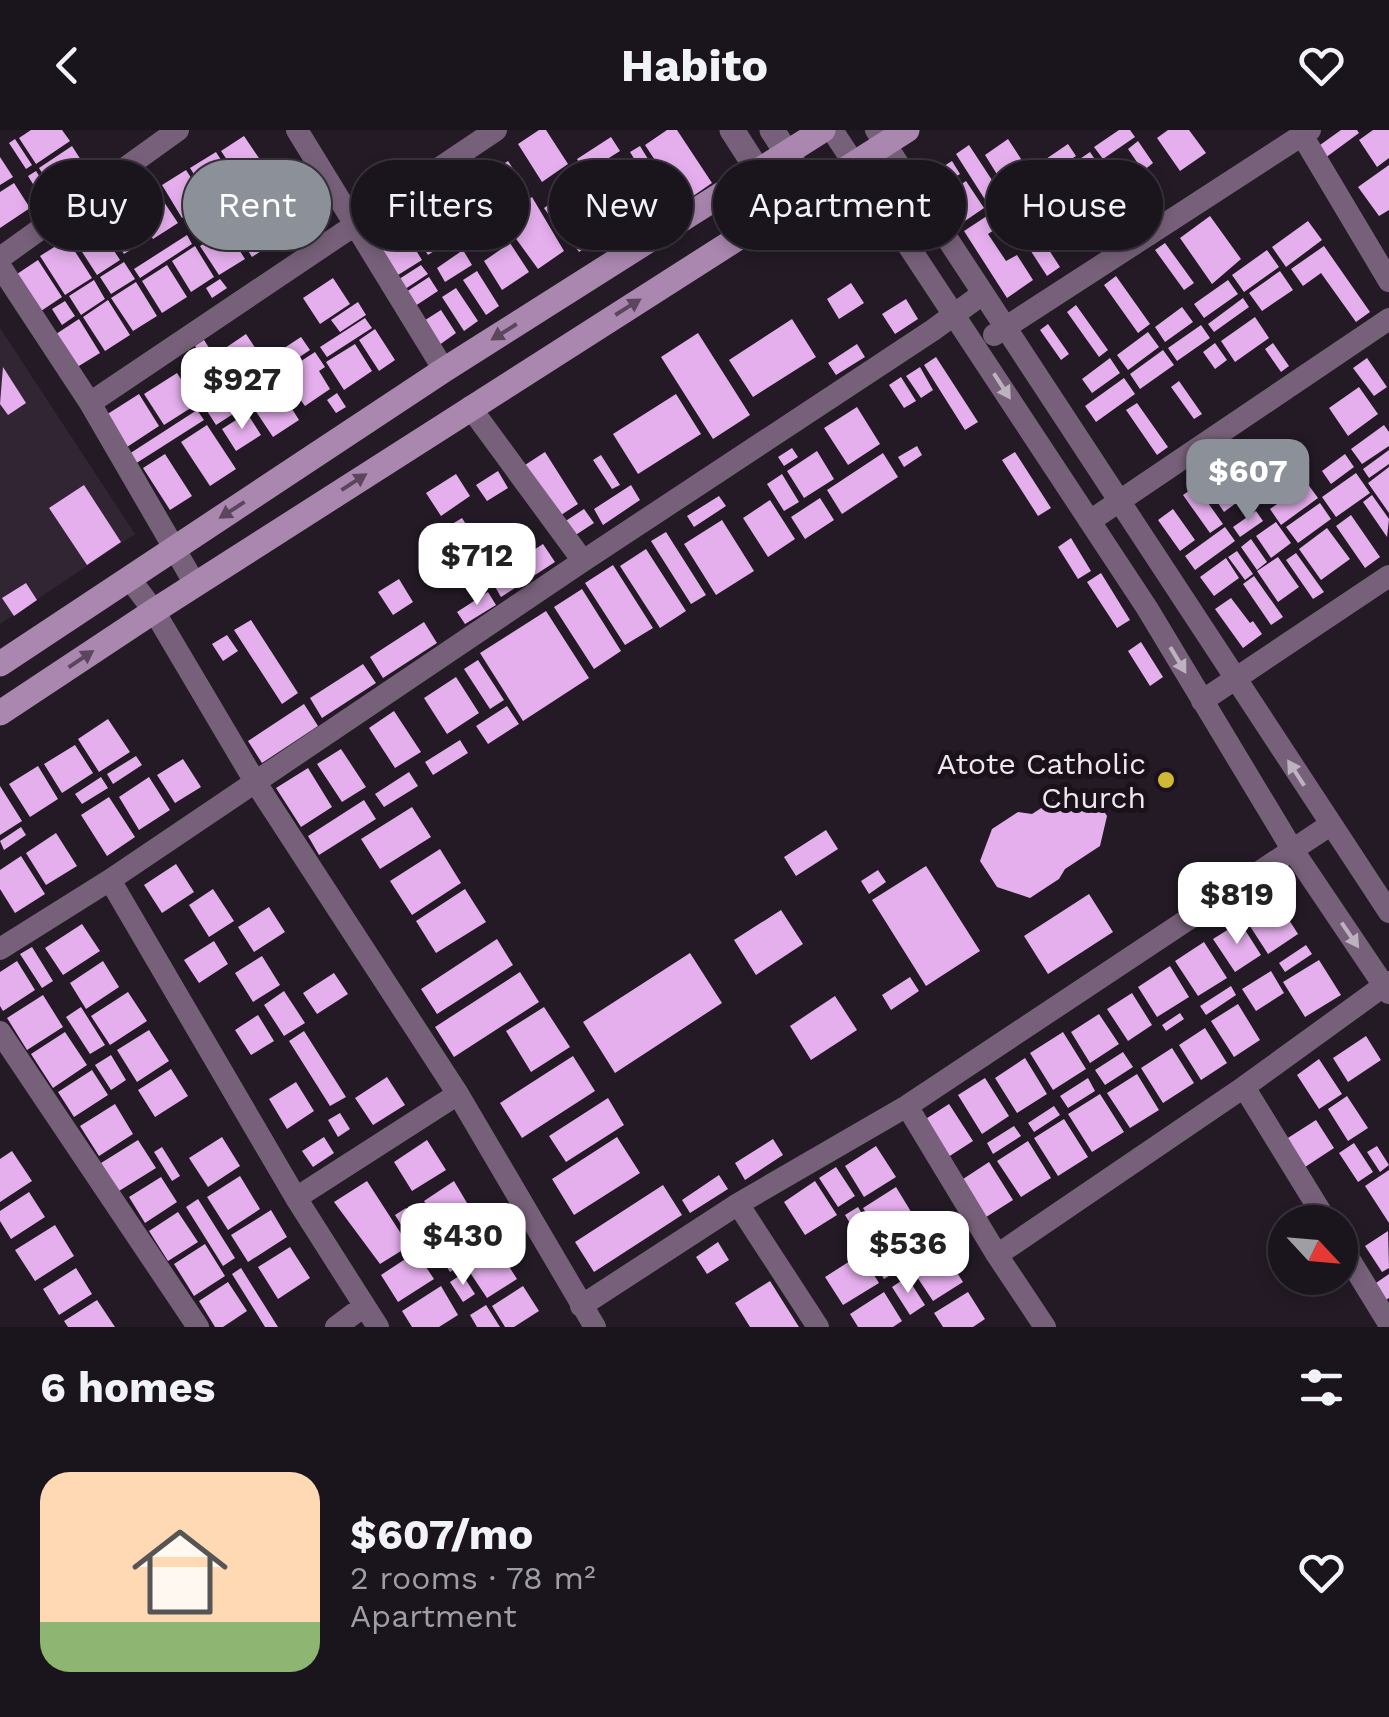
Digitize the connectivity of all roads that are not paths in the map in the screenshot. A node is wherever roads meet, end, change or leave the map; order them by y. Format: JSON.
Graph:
{"nodes":[{"id":1,"x":131,"y":130,"type":"edge"},
{"id":2,"x":178,"y":130,"type":"edge"},
{"id":3,"x":297,"y":130,"type":"edge"},
{"id":4,"x":496,"y":130,"type":"edge"},
{"id":5,"x":732,"y":130,"type":"edge"},
{"id":6,"x":772,"y":130,"type":"edge"},
{"id":7,"x":823,"y":130,"type":"edge"},
{"id":8,"x":832,"y":130,"type":"edge"},
{"id":9,"x":906,"y":130,"type":"edge"},
{"id":10,"x":1306,"y":133,"type":"edge"},
{"id":11,"x":880,"y":137,"type":"edge"},
{"id":12,"x":144,"y":151,"type":"junction"},
{"id":13,"x":787,"y":152,"type":"junction"},
{"id":14,"x":451,"y":160,"type":"edge"},
{"id":15,"x":752,"y":160,"type":"edge"},
{"id":16,"x":774,"y":160,"type":"edge"},
{"id":17,"x":792,"y":160,"type":"edge"},
{"id":18,"x":852,"y":160,"type":"edge"},
{"id":19,"x":857,"y":160,"type":"edge"},
{"id":20,"x":713,"y":199,"type":"edge"},
{"id":21,"x":351,"y":222,"type":"edge"},
{"id":22,"x":351,"y":226,"type":"edge"},
{"id":23,"x":369,"y":250,"type":"edge"},
{"id":24,"x":716,"y":250,"type":"edge"},
{"id":25,"x":912,"y":250,"type":"edge"},
{"id":26,"x":0,"y":262,"type":"edge"},
{"id":27,"x":1389,"y":281,"type":"edge"},
{"id":28,"x":982,"y":295,"type":"junction"},
{"id":29,"x":955,"y":314,"type":"junction"},
{"id":30,"x":1389,"y":319,"type":"edge"},
{"id":31,"x":1004,"y":329,"type":"junction"},
{"id":32,"x":976,"y":347,"type":"junction"},
{"id":33,"x":444,"y":370,"type":"junction"},
{"id":34,"x":90,"y":403,"type":"junction"},
{"id":35,"x":470,"y":407,"type":"junction"},
{"id":36,"x":1121,"y":500,"type":"junction"},
{"id":37,"x":1090,"y":521,"type":"junction"},
{"id":38,"x":173,"y":549,"type":"junction"},
{"id":39,"x":583,"y":561,"type":"junction"},
{"id":40,"x":1389,"y":576,"type":"edge"},
{"id":41,"x":129,"y":578,"type":"junction"},
{"id":42,"x":195,"y":584,"type":"junction"},
{"id":43,"x":154,"y":611,"type":"junction"},
{"id":44,"x":0,"y":664,"type":"edge"},
{"id":45,"x":1235,"y":680,"type":"junction"},
{"id":46,"x":1202,"y":701,"type":"junction"},
{"id":47,"x":0,"y":713,"type":"edge"},
{"id":48,"x":254,"y":780,"type":"junction"},
{"id":49,"x":1330,"y":826,"type":"junction"},
{"id":50,"x":1292,"y":850,"type":"junction"},
{"id":51,"x":110,"y":880,"type":"junction"},
{"id":52,"x":1389,"y":912,"type":"edge"},
{"id":53,"x":0,"y":949,"type":"edge"},
{"id":54,"x":1387,"y":987,"type":"edge"},
{"id":55,"x":0,"y":1032,"type":"edge"},
{"id":56,"x":1244,"y":1087,"type":"junction"},
{"id":57,"x":458,"y":1094,"type":"junction"},
{"id":58,"x":907,"y":1106,"type":"junction"},
{"id":59,"x":296,"y":1198,"type":"junction"},
{"id":60,"x":738,"y":1204,"type":"junction"},
{"id":61,"x":1317,"y":1205,"type":"edge"},
{"id":62,"x":997,"y":1255,"type":"junction"},
{"id":63,"x":1358,"y":1273,"type":"edge"},
{"id":64,"x":364,"y":1306,"type":"junction"},
{"id":65,"x":582,"y":1306,"type":"junction"},
{"id":66,"x":1389,"y":1324,"type":"edge"},
{"id":67,"x":198,"y":1327,"type":"edge"},
{"id":68,"x":336,"y":1327,"type":"edge"},
{"id":69,"x":378,"y":1327,"type":"edge"},
{"id":70,"x":595,"y":1327,"type":"edge"},
{"id":71,"x":818,"y":1327,"type":"edge"},
{"id":72,"x":1045,"y":1327,"type":"edge"}],
"edges":[{"from":1,"to":12,"type":"street"},
{"from":2,"to":12,"type":"street"},
{"from":3,"to":21,"type":"street"},
{"from":4,"to":14,"type":"street"},
{"from":5,"to":15,"type":"street"},
{"from":6,"to":13,"type":"street"},
{"from":7,"to":13,"type":"main road"},
{"from":8,"to":18,"type":"street"},
{"from":9,"to":11,"type":"main road"},
{"from":10,"to":27,"type":"street"},
{"from":10,"to":31,"type":"street"},
{"from":11,"to":19,"type":"main road"},
{"from":11,"to":28,"type":"street"},
{"from":12,"to":26,"type":"street"},
{"from":13,"to":16,"type":"main road"},
{"from":13,"to":17,"type":"street"},
{"from":20,"to":33,"type":"main road","one_way":true},
{"from":22,"to":34,"type":"street"},
{"from":23,"to":33,"type":"street"},
{"from":35,"to":24,"type":"main road","one_way":true},
{"from":25,"to":29,"type":"street"},
{"from":26,"to":34,"type":"street"},
{"from":28,"to":29,"type":"street"},
{"from":28,"to":31,"type":"street"},
{"from":29,"to":32,"type":"street"},
{"from":29,"to":39,"type":"street"},
{"from":30,"to":36,"type":"street"},
{"from":31,"to":32,"type":"street"},
{"from":31,"to":36,"type":"street"},
{"from":32,"to":37,"type":"street","one_way":true},
{"from":33,"to":38,"type":"main road","one_way":true},
{"from":34,"to":38,"type":"street"},
{"from":35,"to":39,"type":"street"},
{"from":42,"to":35,"type":"main road","one_way":true},
{"from":36,"to":37,"type":"street"},
{"from":36,"to":45,"type":"street"},
{"from":37,"to":46,"type":"street","one_way":true},
{"from":38,"to":41,"type":"main road"},
{"from":38,"to":42,"type":"street"},
{"from":39,"to":48,"type":"street"},
{"from":40,"to":45,"type":"street"},
{"from":41,"to":43,"type":"street"},
{"from":41,"to":44,"type":"main road"},
{"from":42,"to":43,"type":"main road"},
{"from":47,"to":43,"type":"main road","one_way":true},
{"from":43,"to":48,"type":"street"},
{"from":45,"to":46,"type":"street"},
{"from":49,"to":45,"type":"street","one_way":true},
{"from":46,"to":50,"type":"street"},
{"from":48,"to":51,"type":"street"},
{"from":48,"to":57,"type":"street"},
{"from":49,"to":50,"type":"street"},
{"from":49,"to":52,"type":"street"},
{"from":50,"to":54,"type":"street","one_way":true},
{"from":50,"to":58,"type":"street"},
{"from":51,"to":53,"type":"street"},
{"from":51,"to":59,"type":"street"},
{"from":54,"to":56,"type":"street"},
{"from":55,"to":67,"type":"street"},
{"from":56,"to":61,"type":"street"},
{"from":56,"to":62,"type":"street"},
{"from":57,"to":59,"type":"street"},
{"from":57,"to":65,"type":"street"},
{"from":58,"to":60,"type":"street"},
{"from":58,"to":62,"type":"street"},
{"from":59,"to":64,"type":"street"},
{"from":60,"to":65,"type":"street"},
{"from":60,"to":71,"type":"street"},
{"from":62,"to":72,"type":"street"},
{"from":63,"to":66,"type":"street"},
{"from":64,"to":68,"type":"street"},
{"from":64,"to":69,"type":"street"},
{"from":65,"to":70,"type":"street"}]}
